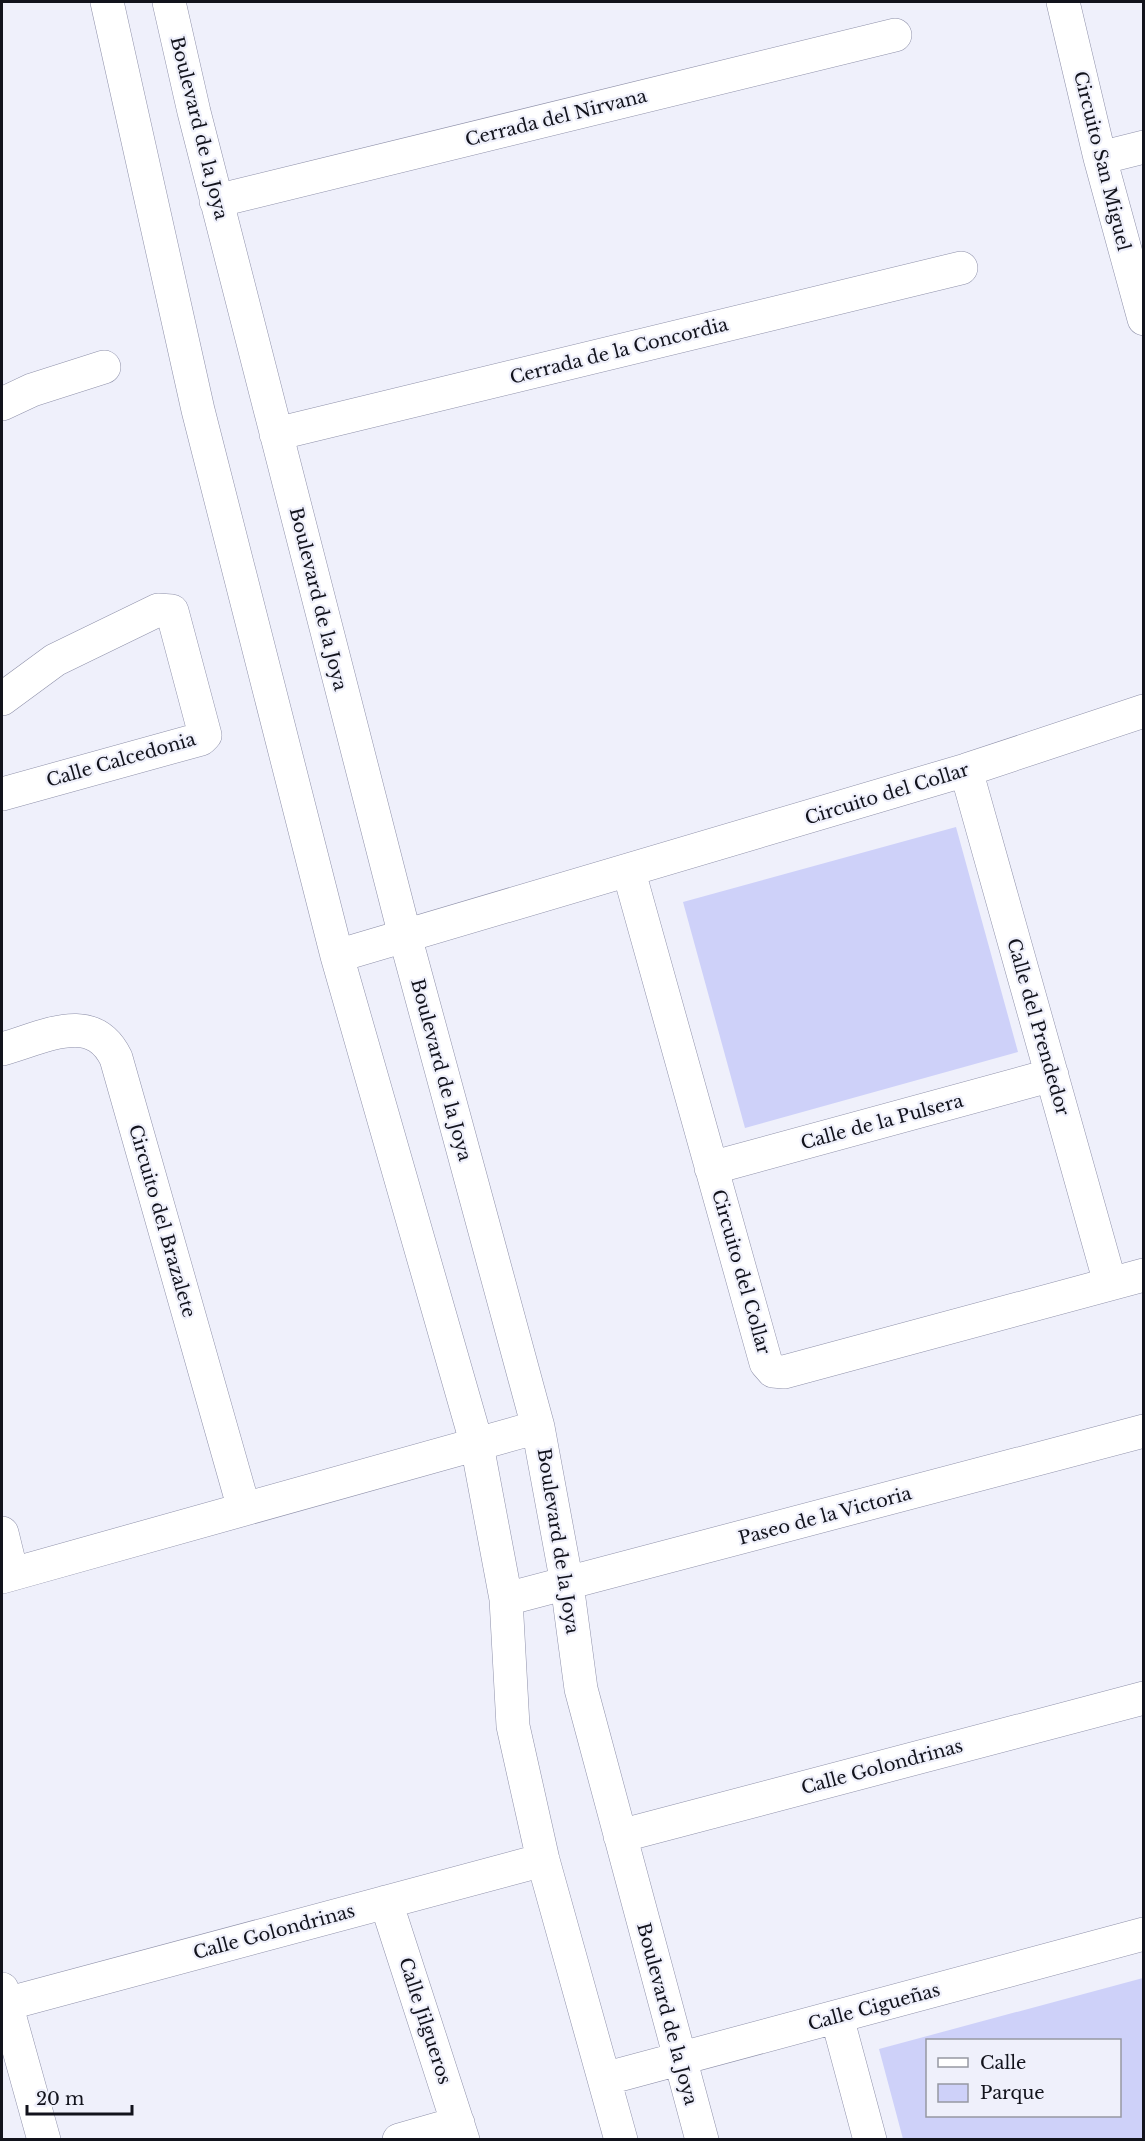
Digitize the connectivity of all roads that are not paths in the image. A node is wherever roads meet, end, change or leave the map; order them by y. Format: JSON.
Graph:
{"nodes":[{"id":1,"x":107,"y":2,"type":"edge"},
{"id":2,"x":169,"y":2,"type":"edge"},
{"id":3,"x":1063,"y":2,"type":"edge"},
{"id":4,"x":895,"y":35,"type":"dead end"},
{"id":5,"x":1143,"y":147,"type":"edge"},
{"id":6,"x":1100,"y":158,"type":"junction"},
{"id":7,"x":216,"y":201,"type":"junction"},
{"id":8,"x":961,"y":268,"type":"dead end"},
{"id":9,"x":1143,"y":319,"type":"edge"},
{"id":10,"x":104,"y":367,"type":"dead end"},
{"id":11,"x":2,"y":404,"type":"edge"},
{"id":12,"x":276,"y":434,"type":"junction"},
{"id":13,"x":2,"y":699,"type":"edge"},
{"id":14,"x":1143,"y":711,"type":"edge"},
{"id":15,"x":966,"y":770,"type":"junction"},
{"id":16,"x":2,"y":794,"type":"edge"},
{"id":17,"x":629,"y":872,"type":"junction"},
{"id":18,"x":405,"y":936,"type":"junction"},
{"id":19,"x":337,"y":956,"type":"junction"},
{"id":20,"x":2,"y":1050,"type":"edge"},
{"id":21,"x":1052,"y":1075,"type":"junction"},
{"id":22,"x":711,"y":1168,"type":"junction"},
{"id":23,"x":1143,"y":1275,"type":"edge"},
{"id":24,"x":1110,"y":1284,"type":"junction"},
{"id":25,"x":538,"y":1428,"type":"junction"},
{"id":26,"x":1143,"y":1431,"type":"edge"},
{"id":27,"x":477,"y":1445,"type":"junction"},
{"id":28,"x":244,"y":1509,"type":"junction"},
{"id":29,"x":2,"y":1533,"type":"edge"},
{"id":30,"x":7,"y":1575,"type":"edge"},
{"id":31,"x":567,"y":1584,"type":"junction"},
{"id":32,"x":506,"y":1599,"type":"junction"},
{"id":33,"x":1143,"y":1698,"type":"edge"},
{"id":34,"x":620,"y":1836,"type":"junction"},
{"id":35,"x":543,"y":1860,"type":"junction"},
{"id":36,"x":386,"y":1902,"type":"junction"},
{"id":37,"x":1143,"y":1934,"type":"edge"},
{"id":38,"x":4,"y":1997,"type":"edge"},
{"id":39,"x":837,"y":2017,"type":"junction"},
{"id":40,"x":679,"y":2059,"type":"junction"},
{"id":41,"x":604,"y":2079,"type":"junction"},
{"id":42,"x":461,"y":2131,"type":"edge"},
{"id":43,"x":44,"y":2139,"type":"edge"},
{"id":44,"x":399,"y":2139,"type":"edge"},
{"id":45,"x":621,"y":2139,"type":"edge"},
{"id":46,"x":702,"y":2139,"type":"edge"},
{"id":47,"x":870,"y":2139,"type":"edge"}],
"edges":[{"from":1,"to":19,"type":"street"},
{"from":2,"to":7,"type":"street","name":"Boulevard de la Joya"},
{"from":3,"to":6,"type":"street","name":"Circuito San Miguel"},
{"from":4,"to":7,"type":"street","name":"Cerrada del Nirvana"},
{"from":5,"to":6,"type":"street"},
{"from":6,"to":9,"type":"street","name":"Circuito San Miguel"},
{"from":7,"to":12,"type":"street","name":"Boulevard de la Joya"},
{"from":8,"to":12,"type":"street","name":"Cerrada de la Concordia"},
{"from":10,"to":11,"type":"street"},
{"from":12,"to":18,"type":"street","name":"Boulevard de la Joya"},
{"from":13,"to":16,"type":"street","name":"Calle Calcedonia"},
{"from":14,"to":15,"type":"street","name":"Circuito del Collar"},
{"from":15,"to":17,"type":"street","name":"Circuito del Collar"},
{"from":15,"to":21,"type":"street","name":"Calle del Prendedor"},
{"from":17,"to":18,"type":"street","name":"Circuito del Collar"},
{"from":17,"to":22,"type":"street","name":"Circuito del Collar"},
{"from":18,"to":19,"type":"street","name":"Circuito del Collar"},
{"from":18,"to":25,"type":"street","name":"Boulevard de la Joya"},
{"from":19,"to":27,"type":"street"},
{"from":20,"to":28,"type":"street","name":"Circuito del Brazalete"},
{"from":21,"to":22,"type":"street","name":"Calle de la Pulsera"},
{"from":21,"to":24,"type":"street","name":"Calle del Prendedor"},
{"from":22,"to":24,"type":"street","name":"Circuito del Collar"},
{"from":23,"to":24,"type":"street","name":"Circuito del Collar"},
{"from":25,"to":27,"type":"street"},
{"from":25,"to":31,"type":"street","name":"Boulevard de la Joya"},
{"from":26,"to":31,"type":"street","name":"Paseo de la Victoria"},
{"from":27,"to":28,"type":"street"},
{"from":27,"to":32,"type":"street"},
{"from":28,"to":30,"type":"street"},
{"from":29,"to":30,"type":"street"},
{"from":31,"to":32,"type":"street","name":"Paseo de la Victoria"},
{"from":31,"to":34,"type":"street","name":"Boulevard de la Joya"},
{"from":32,"to":35,"type":"street"},
{"from":33,"to":34,"type":"street","name":"Calle Golondrinas"},
{"from":34,"to":40,"type":"street","name":"Boulevard de la Joya"},
{"from":35,"to":36,"type":"street","name":"Calle Golondrinas"},
{"from":35,"to":41,"type":"street"},
{"from":36,"to":38,"type":"street","name":"Calle Golondrinas"},
{"from":36,"to":42,"type":"street","name":"Calle Jilgueros"},
{"from":37,"to":39,"type":"street","name":"Calle Cigueñas"},
{"from":38,"to":43,"type":"street"},
{"from":39,"to":40,"type":"street","name":"Calle Cigueñas"},
{"from":39,"to":47,"type":"street"},
{"from":40,"to":41,"type":"street","name":"Calle Cigueñas"},
{"from":40,"to":46,"type":"street","name":"Boulevard de la Joya"},
{"from":41,"to":45,"type":"street"},
{"from":42,"to":44,"type":"street"}]}
